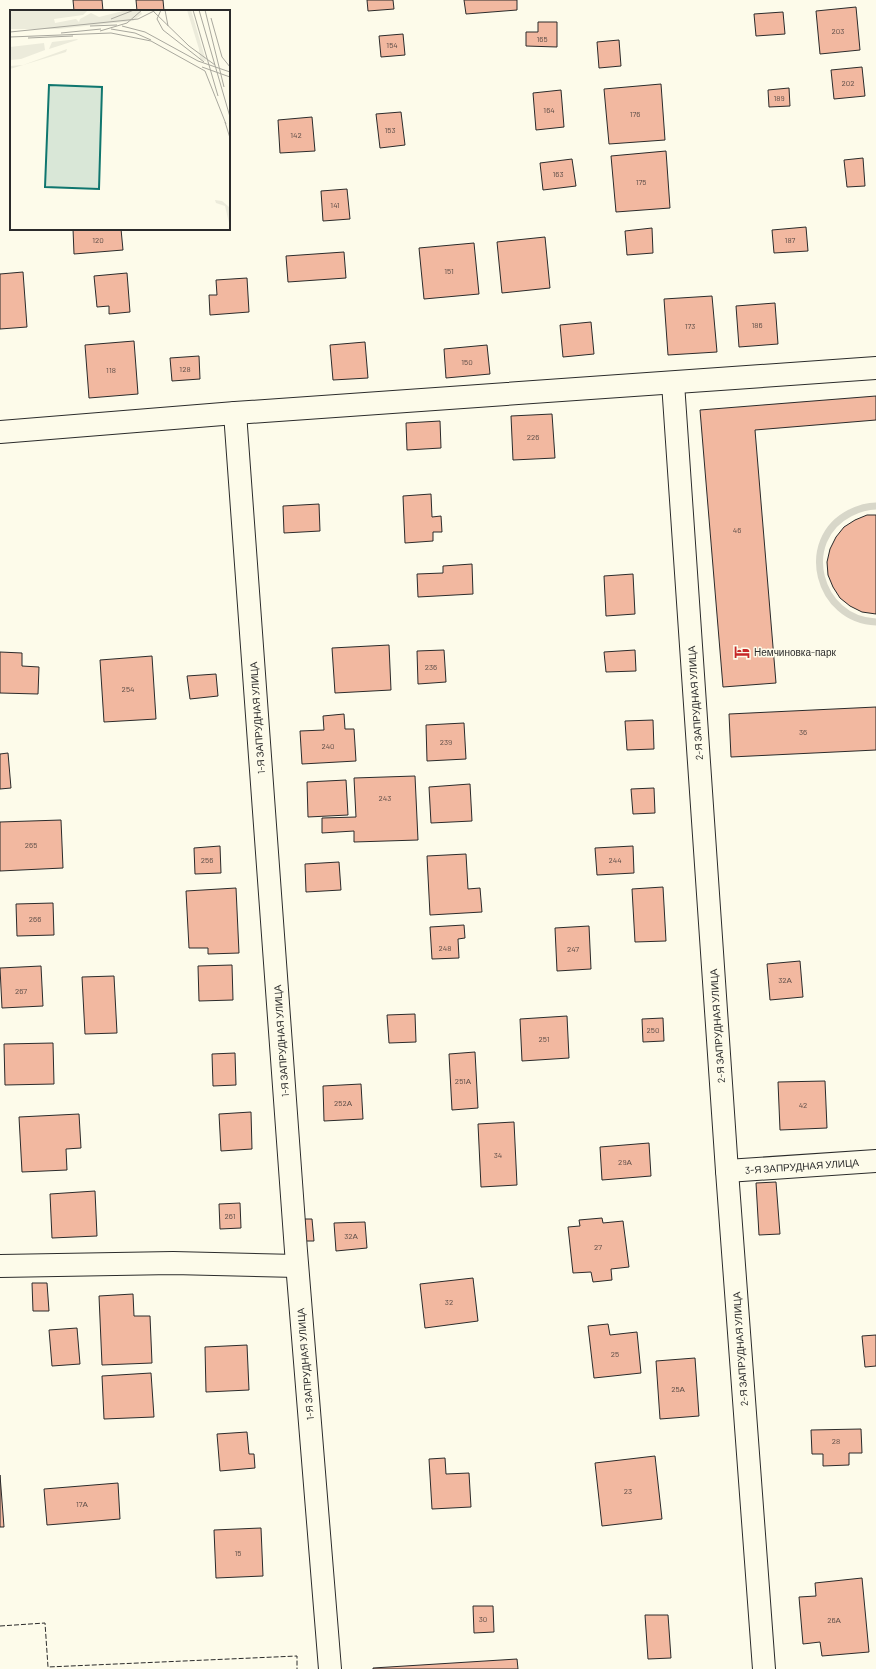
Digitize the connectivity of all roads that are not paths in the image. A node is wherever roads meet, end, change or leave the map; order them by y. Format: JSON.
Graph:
{"nodes":[{"id":1,"x":876,"y":368,"type":"edge"},
{"id":2,"x":673,"y":383,"type":"junction"},
{"id":3,"x":235,"y":413,"type":"junction"},
{"id":4,"x":0,"y":432,"type":"edge"},
{"id":5,"x":876,"y":1161,"type":"edge"},
{"id":6,"x":727,"y":1171,"type":"junction"},
{"id":7,"x":0,"y":1266,"type":"edge"},
{"id":8,"x":297,"y":1266,"type":"junction"},
{"id":9,"x":330,"y":1669,"type":"edge"},
{"id":10,"x":764,"y":1669,"type":"edge"}],
"edges":[{"from":1,"to":2,"type":"street"},
{"from":2,"to":3,"type":"street"},
{"from":2,"to":6,"type":"street","name":"2-Я ЗАПРУДНАЯ УЛИЦА"},
{"from":3,"to":4,"type":"street"},
{"from":3,"to":8,"type":"street","name":"1-Я ЗАПРУДНАЯ УЛИЦА"},
{"from":5,"to":6,"type":"street","name":"3-Я ЗАПРУДНАЯ УЛИЦА"},
{"from":6,"to":10,"type":"street","name":"2-Я ЗАПРУДНАЯ УЛИЦА"},
{"from":7,"to":8,"type":"street"},
{"from":8,"to":9,"type":"street","name":"1-Я ЗАПРУДНАЯ УЛИЦА"}]}
